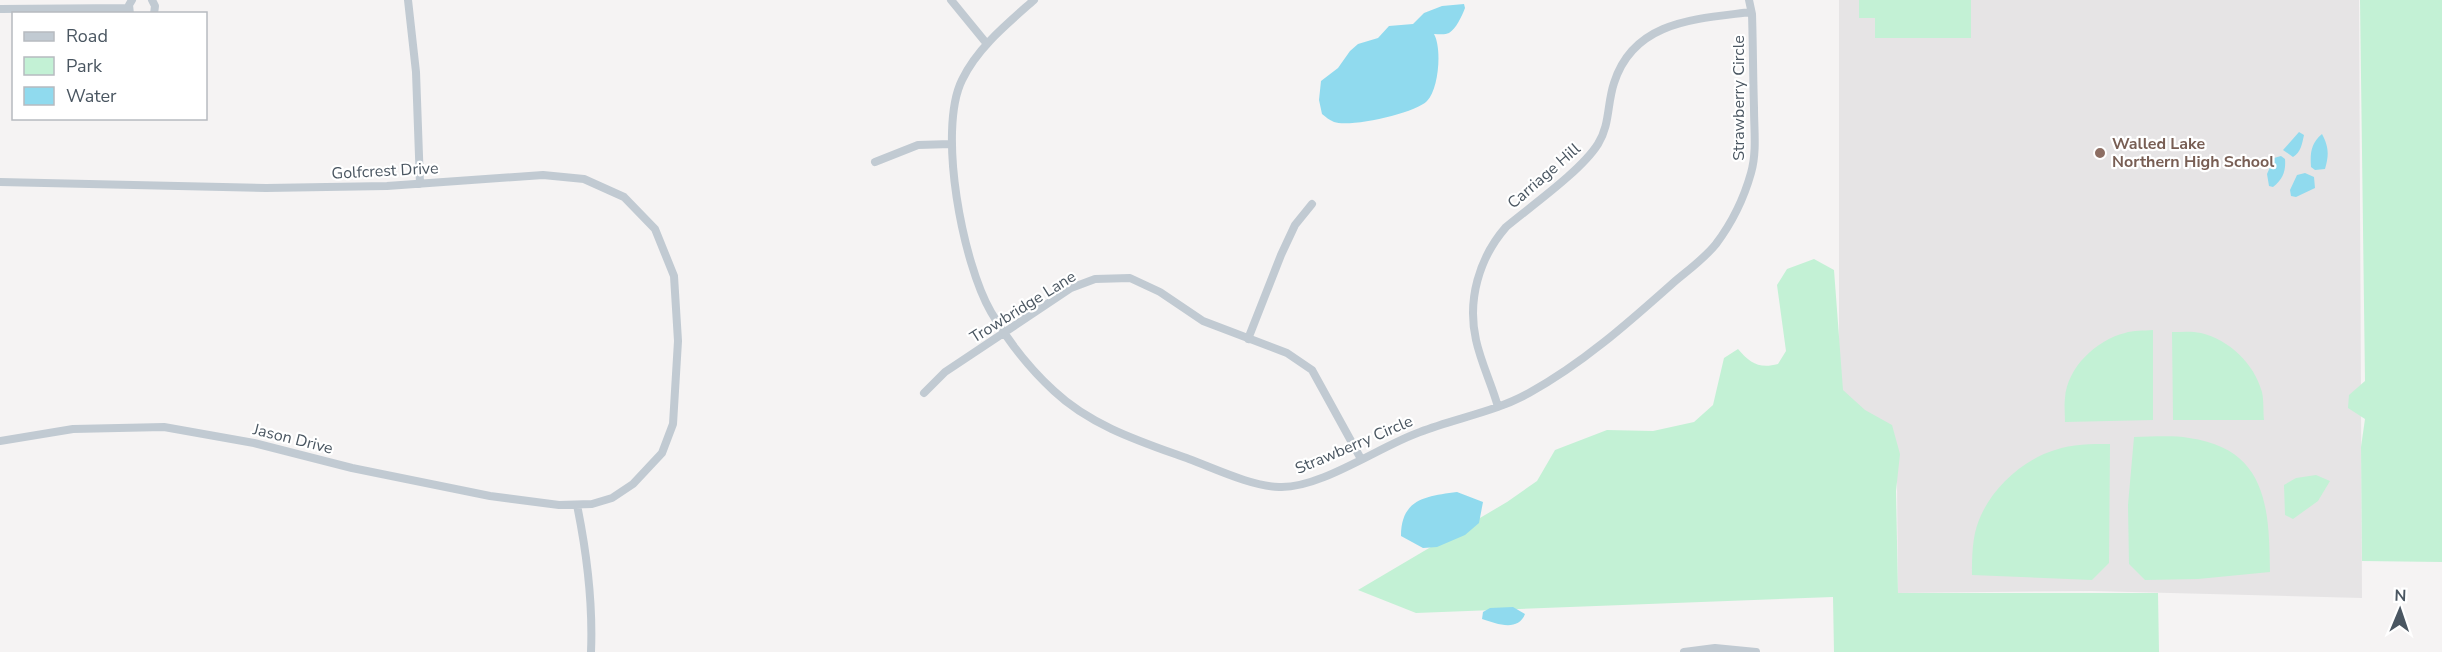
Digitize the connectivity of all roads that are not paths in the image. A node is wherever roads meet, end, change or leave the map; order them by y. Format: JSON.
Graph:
{"nodes":[{"id":1,"x":408,"y":0,"type":"edge"},
{"id":2,"x":951,"y":0,"type":"edge"},
{"id":3,"x":1034,"y":0,"type":"edge"},
{"id":4,"x":1749,"y":0,"type":"edge"},
{"id":5,"x":130,"y":7,"type":"edge"},
{"id":6,"x":0,"y":9,"type":"edge"},
{"id":7,"x":1751,"y":12,"type":"junction"},
{"id":8,"x":987,"y":44,"type":"junction"},
{"id":9,"x":951,"y":144,"type":"junction"},
{"id":10,"x":875,"y":162,"type":"dead end"},
{"id":11,"x":0,"y":183,"type":"edge"},
{"id":12,"x":420,"y":184,"type":"junction"},
{"id":13,"x":1312,"y":204,"type":"dead end"},
{"id":14,"x":678,"y":323,"type":"joint"},
{"id":15,"x":1005,"y":333,"type":"junction"},
{"id":16,"x":1248,"y":339,"type":"junction"},
{"id":17,"x":924,"y":393,"type":"dead end"},
{"id":18,"x":1498,"y":407,"type":"junction"},
{"id":19,"x":0,"y":441,"type":"edge"},
{"id":20,"x":1361,"y":459,"type":"junction"},
{"id":21,"x":577,"y":506,"type":"junction"},
{"id":22,"x":591,"y":652,"type":"edge"},
{"id":23,"x":1684,"y":652,"type":"edge"},
{"id":24,"x":1754,"y":652,"type":"edge"}],
"edges":[{"from":1,"to":12,"type":"street"},
{"from":2,"to":8,"type":"street"},
{"from":3,"to":8,"type":"street","name":"Strawberry Circle"},
{"from":4,"to":7,"type":"street","name":"Strawberry Circle"},
{"from":5,"to":6,"type":"street"},
{"from":7,"to":18,"type":"street","name":"Strawberry Circle"},
{"from":7,"to":18,"type":"street","name":"Carriage Hill"},
{"from":8,"to":9,"type":"street","name":"Strawberry Circle"},
{"from":9,"to":10,"type":"street"},
{"from":9,"to":15,"type":"street","name":"Strawberry Circle"},
{"from":11,"to":12,"type":"street","name":"Golfcrest Drive"},
{"from":12,"to":14,"type":"street","name":"Golfcrest Drive"},
{"from":13,"to":16,"type":"street"},
{"from":14,"to":21,"type":"street","name":"Jason Drive"},
{"from":15,"to":16,"type":"street","name":"Trowbridge Lane"},
{"from":15,"to":17,"type":"street","name":"Trowbridge Lane"},
{"from":15,"to":20,"type":"street","name":"Strawberry Circle"},
{"from":16,"to":20,"type":"street","name":"Trowbridge Lane"},
{"from":18,"to":20,"type":"street","name":"Strawberry Circle"},
{"from":19,"to":21,"type":"street","name":"Jason Drive"},
{"from":21,"to":22,"type":"street"},
{"from":23,"to":24,"type":"street"}]}
